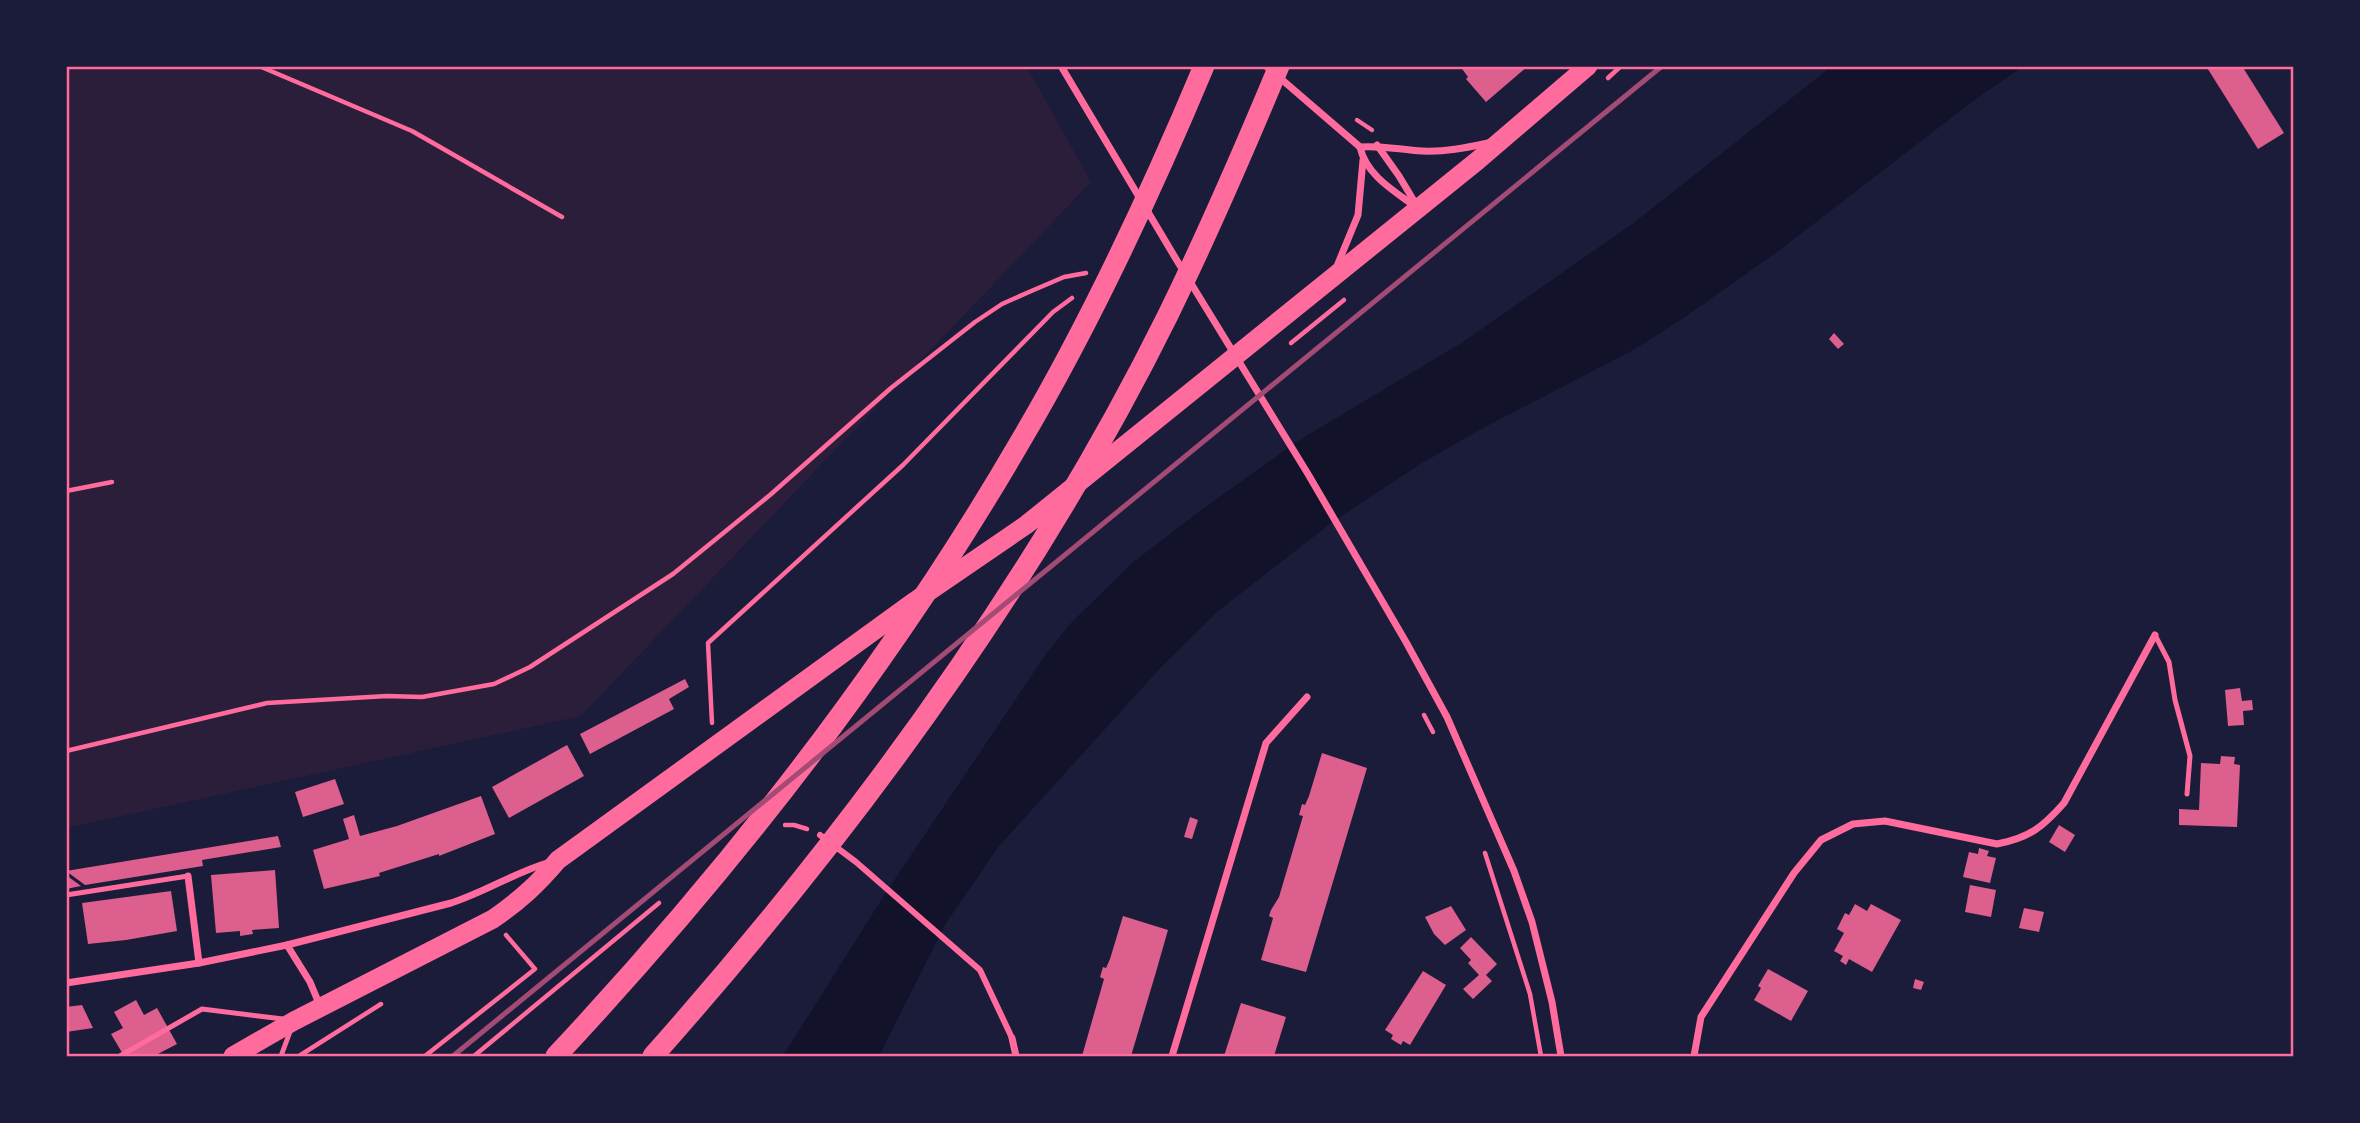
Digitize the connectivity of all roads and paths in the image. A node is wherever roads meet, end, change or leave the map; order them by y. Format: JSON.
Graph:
{"nodes":[{"id":1,"x":259,"y":66,"type":"edge"},
{"id":2,"x":1061,"y":66,"type":"edge"},
{"id":3,"x":1204,"y":66,"type":"edge"},
{"id":4,"x":1266,"y":66,"type":"edge"},
{"id":5,"x":1279,"y":66,"type":"edge"},
{"id":6,"x":1588,"y":66,"type":"edge"},
{"id":7,"x":1503,"y":140,"type":"junction"},
{"id":8,"x":1377,"y":145,"type":"junction"},
{"id":9,"x":1360,"y":147,"type":"junction"},
{"id":10,"x":1363,"y":159,"type":"junction"},
{"id":11,"x":1418,"y":209,"type":"junction"},
{"id":12,"x":562,"y":217,"type":"dead end"},
{"id":13,"x":1331,"y":280,"type":"junction"},
{"id":14,"x":1085,"y":281,"type":"dead end"},
{"id":15,"x":1079,"y":289,"type":"dead end"},
{"id":16,"x":112,"y":482,"type":"dead end"},
{"id":17,"x":66,"y":491,"type":"edge"},
{"id":18,"x":2155,"y":635,"type":"joint"},
{"id":19,"x":1307,"y":697,"type":"dead end"},
{"id":20,"x":1422,"y":709,"type":"dead end"},
{"id":21,"x":1434,"y":734,"type":"dead end"},
{"id":22,"x":720,"y":742,"type":"junction"},
{"id":23,"x":66,"y":751,"type":"edge"},
{"id":24,"x":2187,"y":794,"type":"dead end"},
{"id":25,"x":820,"y":835,"type":"dead end"},
{"id":26,"x":1484,"y":849,"type":"dead end"},
{"id":27,"x":558,"y":860,"type":"junction"},
{"id":28,"x":188,"y":876,"type":"joint"},
{"id":29,"x":66,"y":895,"type":"edge"},
{"id":30,"x":287,"y":945,"type":"junction"},
{"id":31,"x":199,"y":963,"type":"junction"},
{"id":32,"x":535,"y":968,"type":"dead end"},
{"id":33,"x":66,"y":983,"type":"edge"},
{"id":34,"x":320,"y":1007,"type":"junction"},
{"id":35,"x":294,"y":1021,"type":"junction"},
{"id":36,"x":1012,"y":1038,"type":"joint"},
{"id":37,"x":120,"y":1056,"type":"edge"},
{"id":38,"x":233,"y":1056,"type":"edge"},
{"id":39,"x":281,"y":1056,"type":"edge"},
{"id":40,"x":425,"y":1056,"type":"edge"},
{"id":41,"x":555,"y":1056,"type":"edge"},
{"id":42,"x":653,"y":1056,"type":"edge"},
{"id":43,"x":1016,"y":1056,"type":"edge"},
{"id":44,"x":1172,"y":1056,"type":"edge"},
{"id":45,"x":1541,"y":1056,"type":"edge"},
{"id":46,"x":1561,"y":1056,"type":"edge"},
{"id":47,"x":1694,"y":1056,"type":"edge"}],
"edges":[{"from":1,"to":12,"type":"path"},
{"from":2,"to":46,"type":"street"},
{"from":3,"to":41,"type":"highway"},
{"from":4,"to":9,"type":"street"},
{"from":5,"to":42,"type":"highway"},
{"from":6,"to":7,"type":"highway"},
{"from":7,"to":8,"type":"street"},
{"from":7,"to":11,"type":"highway"},
{"from":8,"to":9,"type":"street"},
{"from":8,"to":11,"type":"street"},
{"from":9,"to":10,"type":"street"},
{"from":10,"to":11,"type":"street"},
{"from":10,"to":13,"type":"street"},
{"from":11,"to":13,"type":"highway"},
{"from":13,"to":22,"type":"highway"},
{"from":14,"to":23,"type":"path"},
{"from":15,"to":22,"type":"path"},
{"from":16,"to":17,"type":"path"},
{"from":18,"to":24,"type":"lane"},
{"from":18,"to":47,"type":"street"},
{"from":19,"to":44,"type":"street"},
{"from":20,"to":21,"type":"path"},
{"from":22,"to":27,"type":"highway"},
{"from":25,"to":36,"type":"street"},
{"from":26,"to":45,"type":"path"},
{"from":27,"to":30,"type":"street"},
{"from":27,"to":34,"type":"highway"},
{"from":28,"to":29,"type":"lane"},
{"from":28,"to":31,"type":"street"},
{"from":30,"to":31,"type":"street"},
{"from":30,"to":34,"type":"street"},
{"from":31,"to":33,"type":"street"},
{"from":32,"to":40,"type":"path"},
{"from":34,"to":35,"type":"highway"},
{"from":35,"to":37,"type":"lane"},
{"from":35,"to":38,"type":"highway"},
{"from":35,"to":39,"type":"lane"},
{"from":36,"to":43,"type":"street"}]}
